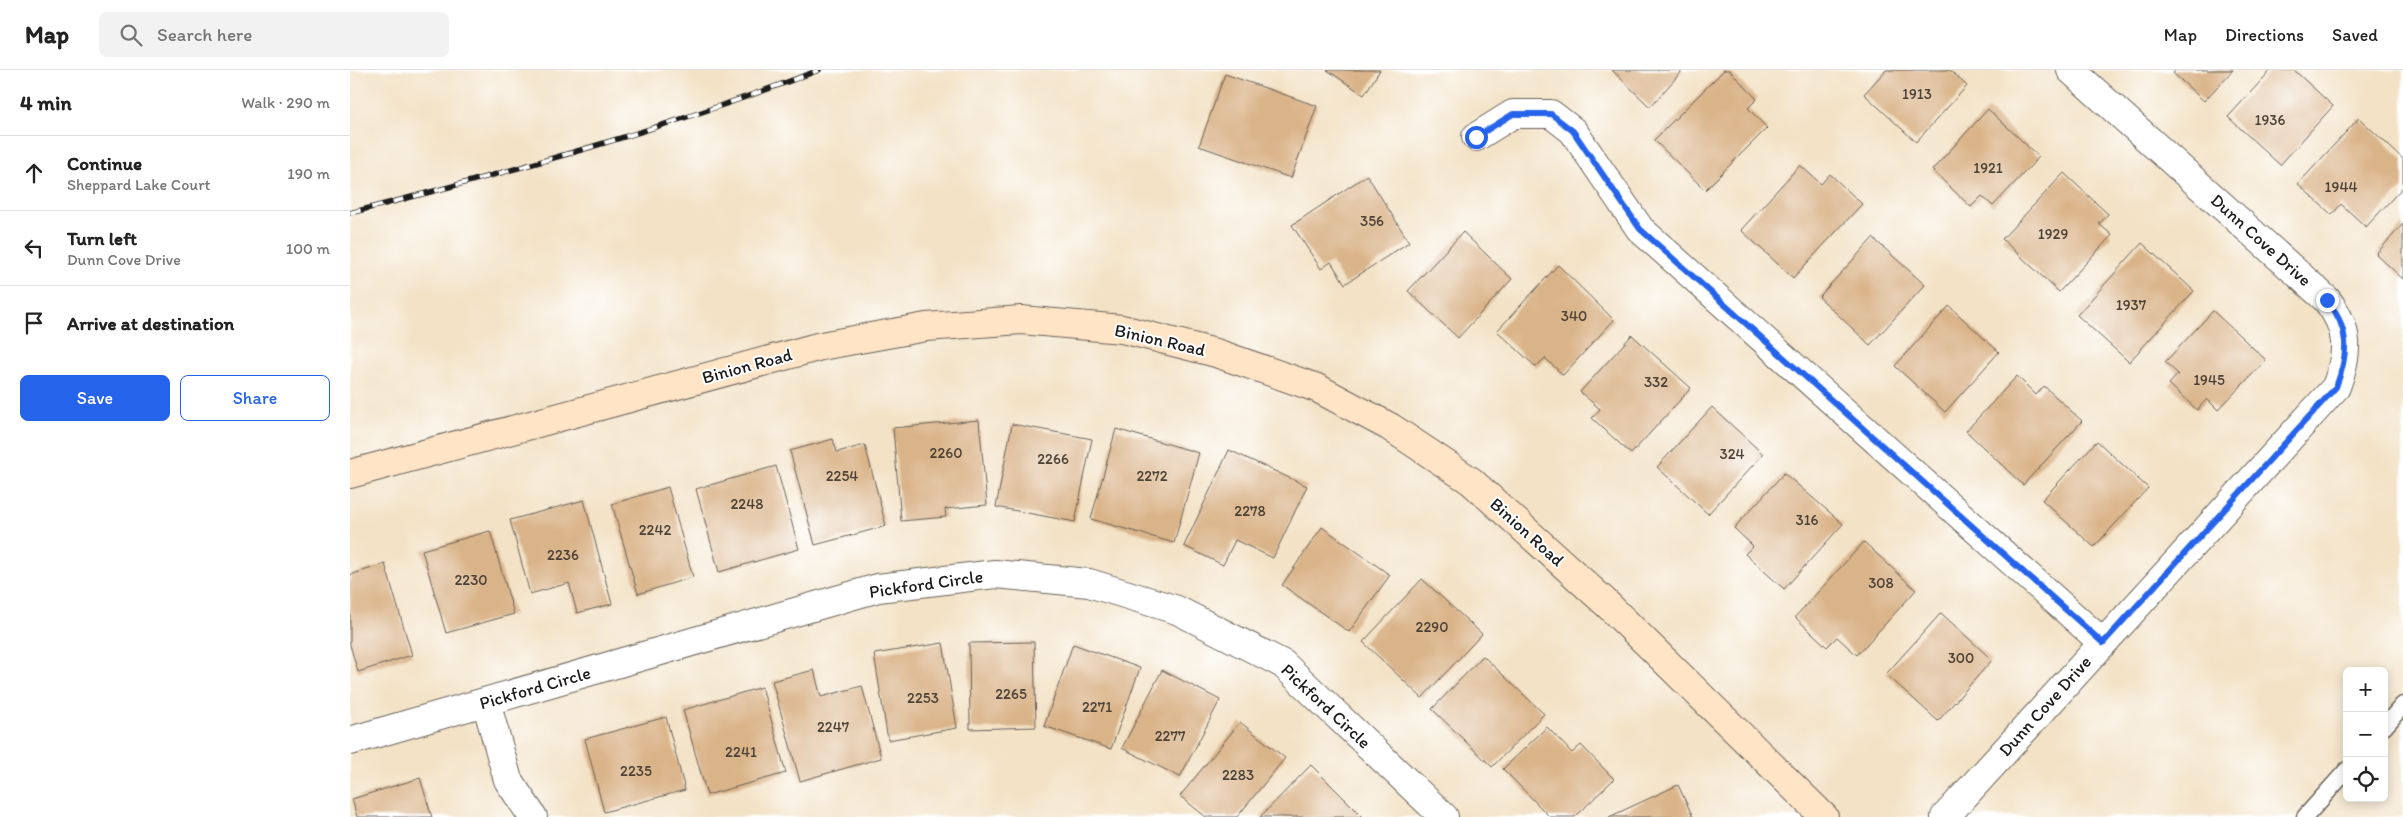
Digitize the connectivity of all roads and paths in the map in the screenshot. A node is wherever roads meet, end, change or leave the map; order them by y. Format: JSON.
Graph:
{"nodes":[{"id":1,"x":2072,"y":70,"type":"edge"},
{"id":2,"x":1476,"y":137,"type":"dead end"},
{"id":3,"x":350,"y":474,"type":"edge"},
{"id":4,"x":2103,"y":643,"type":"junction"},
{"id":5,"x":486,"y":702,"type":"junction"},
{"id":6,"x":2403,"y":705,"type":"edge"},
{"id":7,"x":2388,"y":722,"type":"edge"},
{"id":8,"x":350,"y":741,"type":"edge"},
{"id":9,"x":2343,"y":774,"type":"edge"},
{"id":10,"x":533,"y":817,"type":"edge"},
{"id":11,"x":1444,"y":817,"type":"edge"},
{"id":12,"x":1824,"y":817,"type":"edge"},
{"id":13,"x":1945,"y":817,"type":"edge"},
{"id":14,"x":2305,"y":817,"type":"edge"}],
"edges":[{"from":1,"to":4,"type":"street","name":"Dunn Cove Drive"},
{"from":2,"to":4,"type":"street"},
{"from":3,"to":12,"type":"main road","name":"Binion Road"},
{"from":4,"to":13,"type":"street","name":"Dunn Cove Drive"},
{"from":5,"to":8,"type":"street","name":"Pickford Circle"},
{"from":5,"to":10,"type":"street"},
{"from":5,"to":11,"type":"street","name":"Pickford Circle"},
{"from":6,"to":7,"type":"lane"},
{"from":9,"to":14,"type":"lane"}]}
